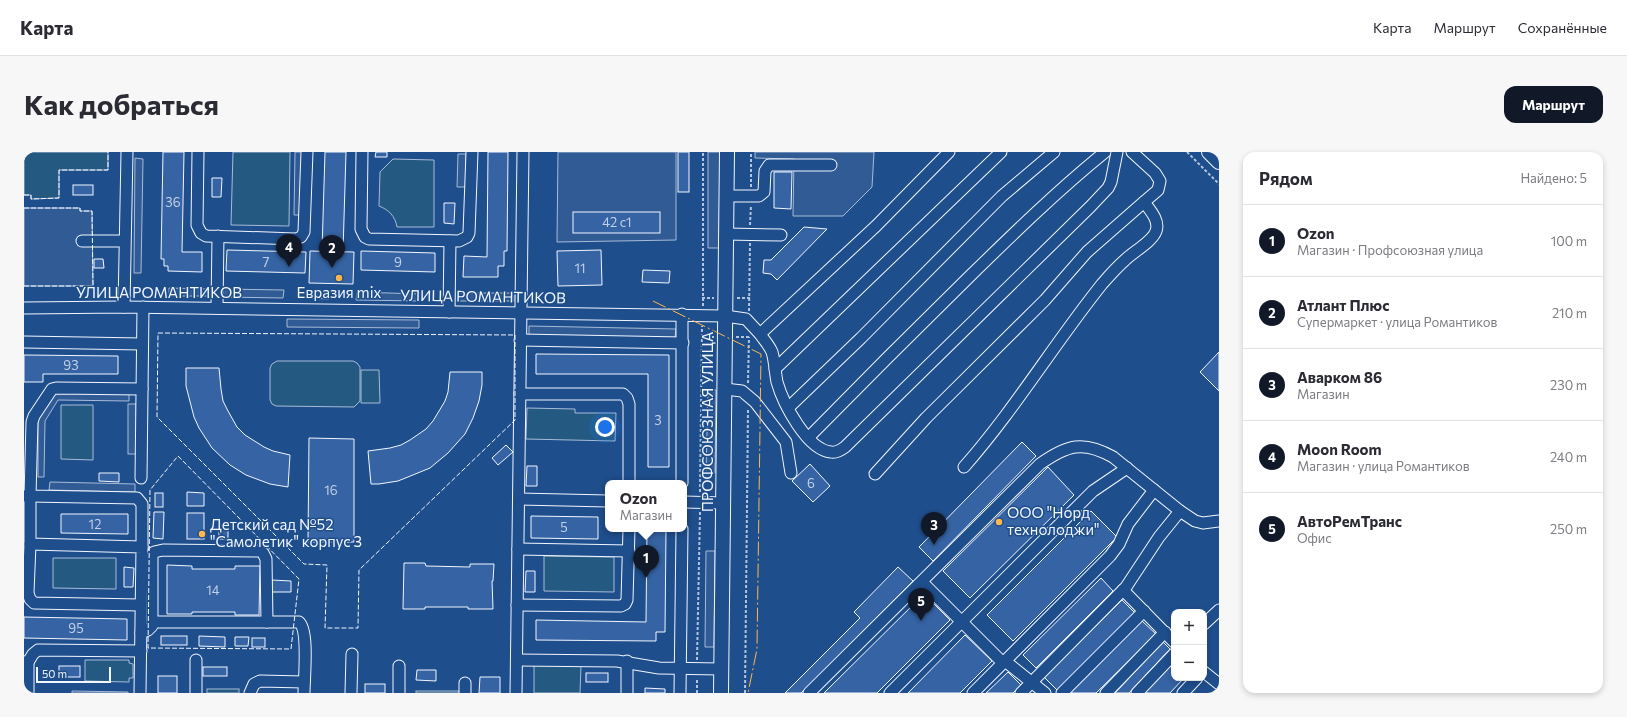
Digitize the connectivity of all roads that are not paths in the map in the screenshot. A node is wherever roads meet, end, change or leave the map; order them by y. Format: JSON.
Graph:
{"nodes":[{"id":1,"x":127,"y":152,"type":"edge"},
{"id":2,"x":198,"y":152,"type":"edge"},
{"id":3,"x":307,"y":152,"type":"edge"},
{"id":4,"x":362,"y":152,"type":"edge"},
{"id":5,"x":472,"y":152,"type":"edge"},
{"id":6,"x":523,"y":152,"type":"edge"},
{"id":7,"x":727,"y":152,"type":"edge"},
{"id":8,"x":949,"y":152,"type":"edge"},
{"id":9,"x":1001,"y":152,"type":"edge"},
{"id":10,"x":1054,"y":152,"type":"edge"},
{"id":11,"x":1105,"y":152,"type":"edge"},
{"id":12,"x":1117,"y":152,"type":"edge"},
{"id":13,"x":1132,"y":152,"type":"edge"},
{"id":14,"x":1209,"y":152,"type":"edge"},
{"id":15,"x":1219,"y":162,"type":"edge"},
{"id":16,"x":831,"y":165,"type":"dead end"},
{"id":17,"x":727,"y":196,"type":"junction"},
{"id":18,"x":1144,"y":202,"type":"junction"},
{"id":19,"x":726,"y":234,"type":"junction"},
{"id":20,"x":781,"y":235,"type":"dead end"},
{"id":21,"x":218,"y":236,"type":"junction"},
{"id":22,"x":82,"y":241,"type":"dead end"},
{"id":23,"x":124,"y":241,"type":"junction"},
{"id":24,"x":450,"y":241,"type":"junction"},
{"id":25,"x":124,"y":307,"type":"junction"},
{"id":26,"x":143,"y":307,"type":"junction"},
{"id":27,"x":24,"y":308,"type":"edge"},
{"id":28,"x":217,"y":308,"type":"junction"},
{"id":29,"x":450,"y":312,"type":"junction"},
{"id":30,"x":520,"y":313,"type":"junction"},
{"id":31,"x":682,"y":314,"type":"junction"},
{"id":32,"x":725,"y":316,"type":"junction"},
{"id":33,"x":760,"y":334,"type":"junction"},
{"id":34,"x":520,"y":340,"type":"junction"},
{"id":35,"x":24,"y":342,"type":"edge"},
{"id":36,"x":683,"y":343,"type":"junction"},
{"id":37,"x":142,"y":344,"type":"junction"},
{"id":38,"x":775,"y":369,"type":"junction"},
{"id":39,"x":142,"y":389,"type":"junction"},
{"id":40,"x":725,"y":389,"type":"junction"},
{"id":41,"x":520,"y":394,"type":"junction"},
{"id":42,"x":788,"y":408,"type":"junction"},
{"id":43,"x":808,"y":438,"type":"junction"},
{"id":44,"x":964,"y":467,"type":"dead end"},
{"id":45,"x":1126,"y":468,"type":"junction"},
{"id":46,"x":792,"y":473,"type":"dead end"},
{"id":47,"x":875,"y":474,"type":"dead end"},
{"id":48,"x":141,"y":478,"type":"dead end"},
{"id":49,"x":629,"y":480,"type":"edge"},
{"id":50,"x":682,"y":480,"type":"edge"},
{"id":51,"x":1154,"y":490,"type":"junction"},
{"id":52,"x":27,"y":496,"type":"edge"},
{"id":53,"x":519,"y":499,"type":"junction"},
{"id":54,"x":605,"y":501,"type":"edge"},
{"id":55,"x":687,"y":502,"type":"edge"},
{"id":56,"x":724,"y":503,"type":"junction"},
{"id":57,"x":1180,"y":511,"type":"junction"},
{"id":58,"x":1219,"y":521,"type":"edge"},
{"id":59,"x":629,"y":532,"type":"edge"},
{"id":60,"x":682,"y":532,"type":"edge"},
{"id":61,"x":30,"y":544,"type":"junction"},
{"id":62,"x":142,"y":547,"type":"junction"},
{"id":63,"x":518,"y":549,"type":"junction"},
{"id":64,"x":629,"y":551,"type":"junction"},
{"id":65,"x":922,"y":582,"type":"junction"},
{"id":66,"x":1123,"y":590,"type":"junction"},
{"id":67,"x":140,"y":605,"type":"junction"},
{"id":68,"x":517,"y":605,"type":"junction"},
{"id":69,"x":1219,"y":610,"type":"edge"},
{"id":70,"x":1144,"y":611,"type":"junction"},
{"id":71,"x":1207,"y":621,"type":"edge"},
{"id":72,"x":152,"y":622,"type":"junction"},
{"id":73,"x":266,"y":622,"type":"junction"},
{"id":74,"x":962,"y":622,"type":"junction"},
{"id":75,"x":1165,"y":632,"type":"junction"},
{"id":76,"x":141,"y":633,"type":"junction"},
{"id":77,"x":1171,"y":639,"type":"edge"},
{"id":78,"x":141,"y":651,"type":"junction"},
{"id":79,"x":352,"y":654,"type":"dead end"},
{"id":80,"x":1171,"y":657,"type":"edge"},
{"id":81,"x":196,"y":660,"type":"dead end"},
{"id":82,"x":517,"y":660,"type":"junction"},
{"id":83,"x":627,"y":661,"type":"junction"},
{"id":84,"x":26,"y":662,"type":"edge"},
{"id":85,"x":1004,"y":662,"type":"junction"},
{"id":86,"x":399,"y":666,"type":"dead end"},
{"id":87,"x":680,"y":669,"type":"junction"},
{"id":88,"x":721,"y":669,"type":"junction"},
{"id":89,"x":1207,"y":674,"type":"edge"},
{"id":90,"x":1194,"y":681,"type":"edge"},
{"id":91,"x":1032,"y":682,"type":"junction"},
{"id":92,"x":1219,"y":684,"type":"edge"},
{"id":93,"x":304,"y":687,"type":"edge"},
{"id":94,"x":28,"y":693,"type":"edge"},
{"id":95,"x":140,"y":693,"type":"edge"},
{"id":96,"x":196,"y":693,"type":"edge"},
{"id":97,"x":250,"y":693,"type":"edge"},
{"id":98,"x":352,"y":693,"type":"edge"},
{"id":99,"x":399,"y":693,"type":"edge"},
{"id":100,"x":516,"y":693,"type":"edge"},
{"id":101,"x":627,"y":693,"type":"edge"},
{"id":102,"x":680,"y":693,"type":"edge"},
{"id":103,"x":721,"y":693,"type":"edge"},
{"id":104,"x":809,"y":693,"type":"edge"},
{"id":105,"x":890,"y":693,"type":"edge"},
{"id":106,"x":973,"y":693,"type":"edge"},
{"id":107,"x":1021,"y":693,"type":"edge"},
{"id":108,"x":1043,"y":693,"type":"edge"},
{"id":109,"x":1062,"y":693,"type":"edge"},
{"id":110,"x":1106,"y":693,"type":"edge"},
{"id":111,"x":1137,"y":693,"type":"edge"},
{"id":112,"x":1182,"y":693,"type":"edge"}],
"edges":[{"from":1,"to":23,"type":"street"},
{"from":2,"to":21,"type":"street"},
{"from":3,"to":21,"type":"street"},
{"from":4,"to":24,"type":"street"},
{"from":5,"to":24,"type":"street"},
{"from":6,"to":30,"type":"street"},
{"from":7,"to":17,"type":"main road","name":"ПРОФСОЮЗНАЯ УЛИЦА"},
{"from":8,"to":33,"type":"street"},
{"from":9,"to":38,"type":"street"},
{"from":10,"to":42,"type":"street"},
{"from":11,"to":43,"type":"street"},
{"from":12,"to":43,"type":"street"},
{"from":13,"to":18,"type":"street"},
{"from":14,"to":15,"type":"main road"},
{"from":16,"to":17,"type":"street"},
{"from":17,"to":19,"type":"main road","name":"ПРОФСОЮЗНАЯ УЛИЦА"},
{"from":18,"to":44,"type":"street"},
{"from":18,"to":47,"type":"street"},
{"from":19,"to":20,"type":"street"},
{"from":19,"to":32,"type":"main road","name":"ПРОФСОЮЗНАЯ УЛИЦА"},
{"from":21,"to":28,"type":"street"},
{"from":22,"to":23,"type":"street"},
{"from":23,"to":25,"type":"street"},
{"from":24,"to":29,"type":"street"},
{"from":25,"to":26,"type":"street","name":"УЛИЦА РОМАНТИКОВ"},
{"from":25,"to":27,"type":"street","name":"УЛИЦА РОМАНТИКОВ"},
{"from":26,"to":28,"type":"street","name":"УЛИЦА РОМАНТИКОВ"},
{"from":26,"to":37,"type":"street"},
{"from":28,"to":29,"type":"street","name":"УЛИЦА РОМАНТИКОВ"},
{"from":29,"to":30,"type":"street","name":"УЛИЦА РОМАНТИКОВ"},
{"from":30,"to":31,"type":"street","name":"УЛИЦА РОМАНТИКОВ"},
{"from":30,"to":34,"type":"street"},
{"from":31,"to":32,"type":"street","name":"УЛИЦА РОМАНТИКОВ"},
{"from":31,"to":36,"type":"street"},
{"from":32,"to":33,"type":"street","name":"УЛИЦА РОМАНТИКОВ"},
{"from":32,"to":40,"type":"main road","name":"ПРОФСОЮЗНАЯ УЛИЦА"},
{"from":33,"to":38,"type":"street"},
{"from":34,"to":36,"type":"street"},
{"from":34,"to":41,"type":"street"},
{"from":35,"to":37,"type":"street"},
{"from":36,"to":50,"type":"street"},
{"from":37,"to":39,"type":"street"},
{"from":38,"to":42,"type":"street"},
{"from":39,"to":48,"type":"street"},
{"from":39,"to":52,"type":"street"},
{"from":40,"to":46,"type":"street"},
{"from":40,"to":56,"type":"main road","name":"ПРОФСОЮЗНАЯ УЛИЦА"},
{"from":41,"to":49,"type":"street"},
{"from":41,"to":53,"type":"street"},
{"from":42,"to":43,"type":"street"},
{"from":45,"to":51,"type":"street"},
{"from":45,"to":65,"type":"street"},
{"from":45,"to":74,"type":"street"},
{"from":51,"to":57,"type":"street"},
{"from":51,"to":85,"type":"street"},
{"from":52,"to":61,"type":"street"},
{"from":52,"to":62,"type":"street"},
{"from":53,"to":54,"type":"street"},
{"from":53,"to":63,"type":"street"},
{"from":55,"to":56,"type":"street"},
{"from":56,"to":88,"type":"main road","name":"ПРОФСОЮЗНАЯ УЛИЦА"},
{"from":57,"to":58,"type":"street"},
{"from":57,"to":66,"type":"street"},
{"from":59,"to":64,"type":"street"},
{"from":60,"to":87,"type":"street"},
{"from":61,"to":62,"type":"street"},
{"from":61,"to":67,"type":"street"},
{"from":62,"to":67,"type":"street"},
{"from":63,"to":64,"type":"street"},
{"from":63,"to":68,"type":"street"},
{"from":64,"to":68,"type":"street"},
{"from":65,"to":74,"type":"street"},
{"from":65,"to":104,"type":"street"},
{"from":66,"to":70,"type":"street"},
{"from":66,"to":91,"type":"street"},
{"from":67,"to":76,"type":"street"},
{"from":68,"to":82,"type":"street"},
{"from":69,"to":71,"type":"street"},
{"from":70,"to":75,"type":"street"},
{"from":70,"to":109,"type":"street"},
{"from":72,"to":73,"type":"street"},
{"from":72,"to":73,"type":"street"},
{"from":72,"to":76,"type":"street"},
{"from":73,"to":93,"type":"street"},
{"from":74,"to":85,"type":"street"},
{"from":74,"to":105,"type":"street"},
{"from":75,"to":77,"type":"street"},
{"from":75,"to":110,"type":"street"},
{"from":76,"to":78,"type":"street"},
{"from":78,"to":84,"type":"street"},
{"from":78,"to":95,"type":"street"},
{"from":79,"to":98,"type":"street"},
{"from":80,"to":111,"type":"street"},
{"from":81,"to":96,"type":"street"},
{"from":82,"to":83,"type":"street"},
{"from":82,"to":100,"type":"street"},
{"from":83,"to":87,"type":"street"},
{"from":83,"to":101,"type":"street"},
{"from":84,"to":94,"type":"street"},
{"from":85,"to":91,"type":"street"},
{"from":85,"to":106,"type":"street"},
{"from":86,"to":99,"type":"street"},
{"from":87,"to":88,"type":"street"},
{"from":87,"to":102,"type":"street"},
{"from":88,"to":103,"type":"main road","name":"ПРОФСОЮЗНАЯ УЛИЦА"},
{"from":89,"to":92,"type":"street"},
{"from":90,"to":112,"type":"street"},
{"from":91,"to":107,"type":"street"},
{"from":91,"to":108,"type":"street"},
{"from":93,"to":97,"type":"street"}]}
